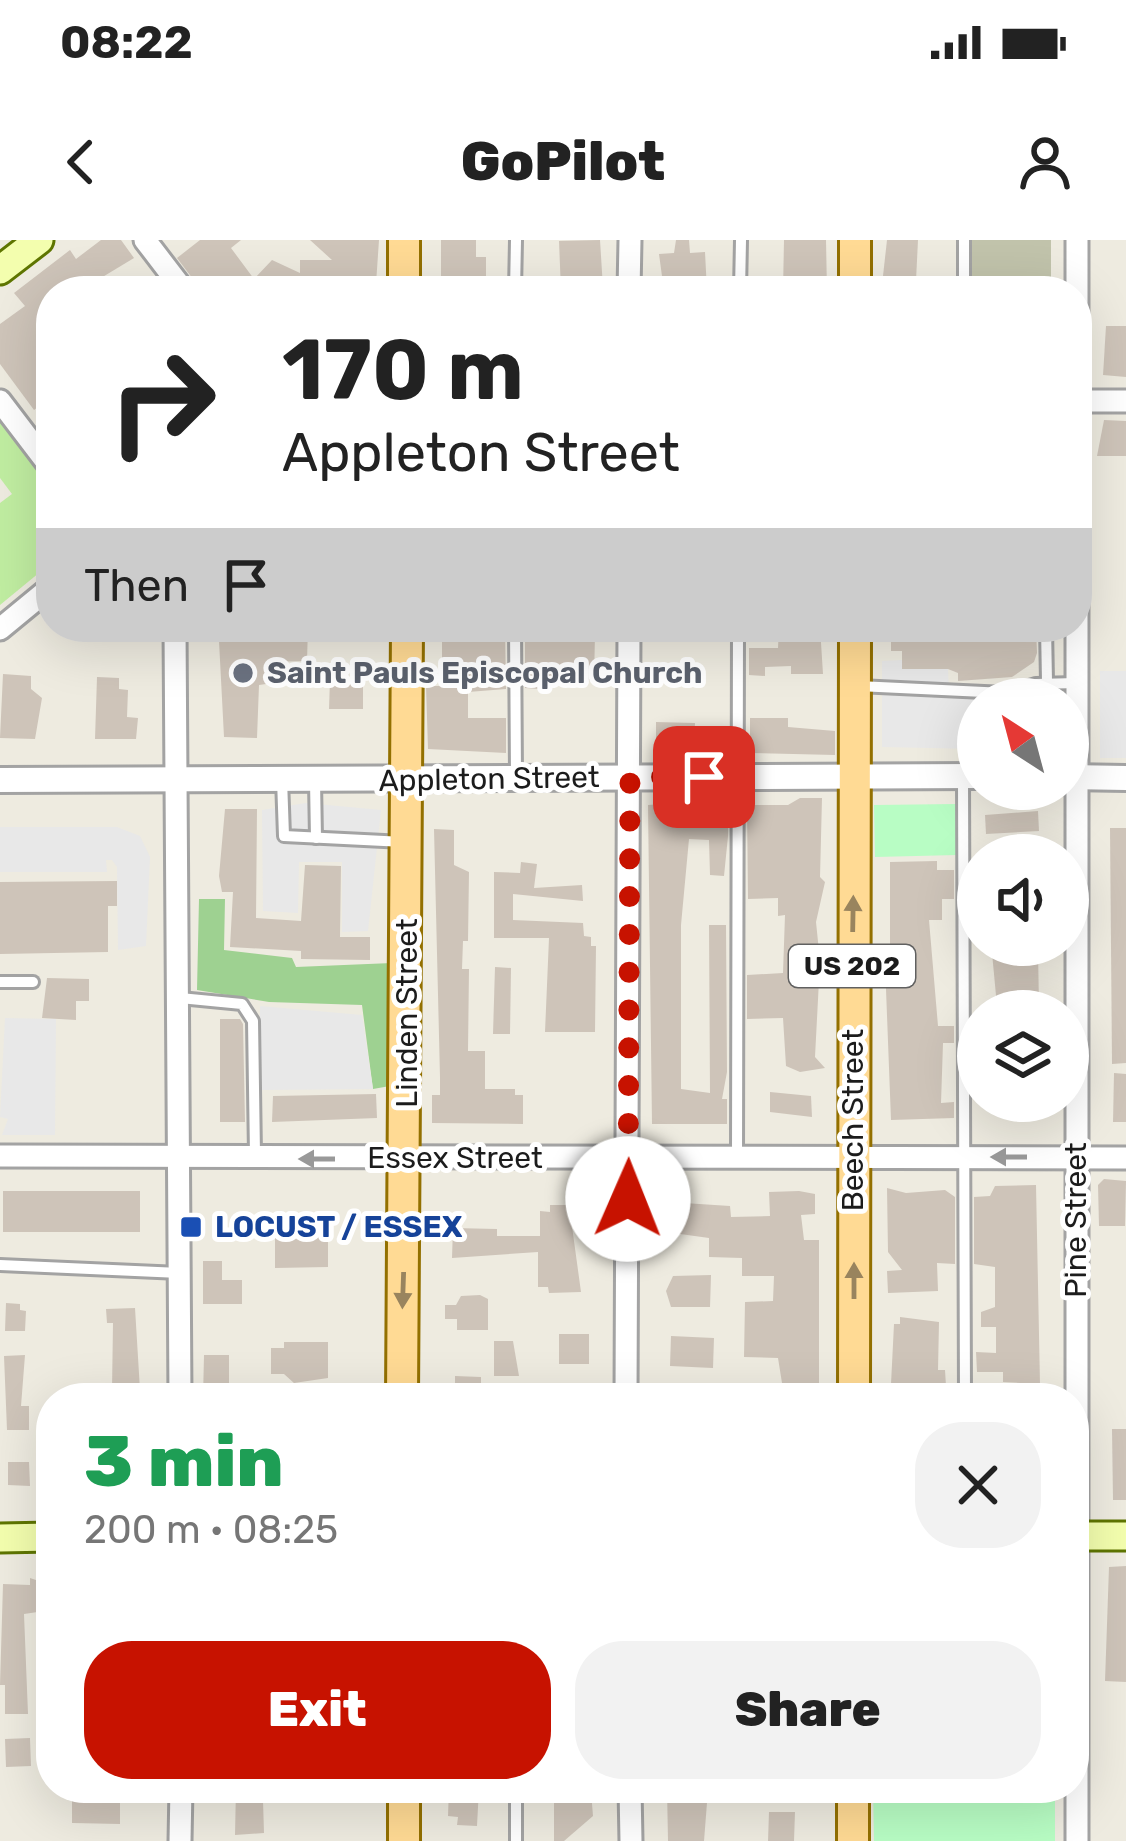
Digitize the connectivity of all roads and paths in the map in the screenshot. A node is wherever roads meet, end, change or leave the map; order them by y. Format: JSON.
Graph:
{"nodes":[{"id":1,"x":39,"y":240,"type":"edge"},
{"id":2,"x":145,"y":240,"type":"edge"},
{"id":3,"x":404,"y":240,"type":"edge"},
{"id":4,"x":516,"y":240,"type":"edge"},
{"id":5,"x":629,"y":240,"type":"edge"},
{"id":6,"x":741,"y":240,"type":"edge"},
{"id":7,"x":856,"y":240,"type":"edge"},
{"id":8,"x":964,"y":240,"type":"edge"},
{"id":9,"x":1077,"y":240,"type":"edge"},
{"id":10,"x":0,"y":270,"type":"edge"},
{"id":11,"x":173,"y":276,"type":"edge"},
{"id":12,"x":404,"y":276,"type":"edge"},
{"id":13,"x":515,"y":276,"type":"edge"},
{"id":14,"x":629,"y":276,"type":"edge"},
{"id":15,"x":740,"y":276,"type":"edge"},
{"id":16,"x":855,"y":276,"type":"edge"},
{"id":17,"x":964,"y":276,"type":"edge"},
{"id":18,"x":1077,"y":276,"type":"edge"},
{"id":19,"x":0,"y":401,"type":"edge"},
{"id":20,"x":1092,"y":401,"type":"edge"},
{"id":21,"x":1126,"y":401,"type":"edge"},
{"id":22,"x":36,"y":448,"type":"edge"},
{"id":23,"x":36,"y":599,"type":"edge"},
{"id":24,"x":0,"y":629,"type":"edge"},
{"id":25,"x":176,"y":642,"type":"edge"},
{"id":26,"x":406,"y":642,"type":"edge"},
{"id":27,"x":515,"y":642,"type":"edge"},
{"id":28,"x":629,"y":642,"type":"edge"},
{"id":29,"x":738,"y":642,"type":"edge"},
{"id":30,"x":855,"y":642,"type":"edge"},
{"id":31,"x":1046,"y":642,"type":"edge"},
{"id":32,"x":1077,"y":642,"type":"edge"},
{"id":33,"x":1047,"y":678,"type":"edge"},
{"id":34,"x":1077,"y":678,"type":"edge"},
{"id":35,"x":855,"y":686,"type":"junction"},
{"id":36,"x":957,"y":691,"type":"edge"},
{"id":37,"x":855,"y":776,"type":"junction"},
{"id":38,"x":957,"y":776,"type":"edge"},
{"id":39,"x":630,"y":777,"type":"junction"},
{"id":40,"x":738,"y":777,"type":"junction"},
{"id":41,"x":1089,"y":777,"type":"edge"},
{"id":42,"x":180,"y":778,"type":"junction"},
{"id":43,"x":1126,"y":778,"type":"edge"},
{"id":44,"x":282,"y":779,"type":"junction"},
{"id":45,"x":516,"y":779,"type":"junction"},
{"id":46,"x":0,"y":780,"type":"edge"},
{"id":47,"x":316,"y":780,"type":"junction"},
{"id":48,"x":409,"y":780,"type":"junction"},
{"id":49,"x":969,"y":810,"type":"edge"},
{"id":50,"x":1072,"y":810,"type":"edge"},
{"id":51,"x":316,"y":838,"type":"junction"},
{"id":52,"x":408,"y":842,"type":"junction"},
{"id":53,"x":0,"y":982,"type":"edge"},
{"id":54,"x":33,"y":982,"type":"dead end"},
{"id":55,"x":180,"y":998,"type":"junction"},
{"id":56,"x":0,"y":1156,"type":"edge"},
{"id":57,"x":629,"y":1156,"type":"junction"},
{"id":58,"x":737,"y":1157,"type":"junction"},
{"id":59,"x":854,"y":1157,"type":"junction"},
{"id":60,"x":964,"y":1157,"type":"junction"},
{"id":61,"x":1077,"y":1157,"type":"junction"},
{"id":62,"x":179,"y":1158,"type":"junction"},
{"id":63,"x":256,"y":1158,"type":"junction"},
{"id":64,"x":1126,"y":1158,"type":"edge"},
{"id":65,"x":406,"y":1159,"type":"junction"},
{"id":66,"x":0,"y":1265,"type":"edge"},
{"id":67,"x":179,"y":1273,"type":"junction"},
{"id":68,"x":180,"y":1383,"type":"edge"},
{"id":69,"x":402,"y":1383,"type":"edge"},
{"id":70,"x":626,"y":1383,"type":"edge"},
{"id":71,"x":854,"y":1383,"type":"edge"},
{"id":72,"x":965,"y":1383,"type":"edge"},
{"id":73,"x":1075,"y":1383,"type":"edge"},
{"id":74,"x":1089,"y":1536,"type":"edge"},
{"id":75,"x":1126,"y":1536,"type":"edge"},
{"id":76,"x":36,"y":1537,"type":"edge"},
{"id":77,"x":0,"y":1538,"type":"edge"},
{"id":78,"x":181,"y":1803,"type":"edge"},
{"id":79,"x":404,"y":1803,"type":"edge"},
{"id":80,"x":516,"y":1803,"type":"edge"},
{"id":81,"x":630,"y":1803,"type":"edge"},
{"id":82,"x":853,"y":1803,"type":"edge"},
{"id":83,"x":1077,"y":1803,"type":"edge"},
{"id":84,"x":180,"y":1841,"type":"edge"},
{"id":85,"x":404,"y":1841,"type":"edge"},
{"id":86,"x":516,"y":1841,"type":"edge"},
{"id":87,"x":631,"y":1841,"type":"edge"},
{"id":88,"x":853,"y":1841,"type":"edge"},
{"id":89,"x":1077,"y":1841,"type":"edge"}],
"edges":[{"from":1,"to":10,"type":"main road"},
{"from":2,"to":11,"type":"street"},
{"from":3,"to":12,"type":"main road"},
{"from":4,"to":13,"type":"lane"},
{"from":5,"to":14,"type":"street"},
{"from":6,"to":15,"type":"lane"},
{"from":7,"to":16,"type":"main road"},
{"from":8,"to":17,"type":"lane"},
{"from":9,"to":18,"type":"street","name":"Pine Street"},
{"from":19,"to":22,"type":"street"},
{"from":20,"to":21,"type":"street"},
{"from":23,"to":24,"type":"street"},
{"from":25,"to":42,"type":"street"},
{"from":26,"to":48,"type":"main road","name":"Linden Street"},
{"from":27,"to":45,"type":"lane"},
{"from":28,"to":39,"type":"street"},
{"from":29,"to":40,"type":"lane"},
{"from":30,"to":35,"type":"main road","name":"Beech Street","number":"US 202"},
{"from":31,"to":33,"type":"lane"},
{"from":32,"to":34,"type":"street","name":"Pine Street"},
{"from":35,"to":36,"type":"lane"},
{"from":35,"to":37,"type":"main road","name":"Beech Street","number":"US 202"},
{"from":37,"to":38,"type":"street","name":"Appleton Street"},
{"from":37,"to":40,"type":"street","name":"Appleton Street"},
{"from":59,"to":37,"type":"main road","name":"Beech Street","number":"US 202","one_way":true},
{"from":39,"to":40,"type":"street","name":"Appleton Street"},
{"from":39,"to":45,"type":"street","name":"Appleton Street"},
{"from":39,"to":57,"type":"street"},
{"from":40,"to":58,"type":"lane"},
{"from":41,"to":43,"type":"street"},
{"from":42,"to":44,"type":"street","name":"Appleton Street"},
{"from":42,"to":46,"type":"street","name":"Appleton Street"},
{"from":42,"to":55,"type":"street"},
{"from":44,"to":47,"type":"street","name":"Appleton Street"},
{"from":44,"to":51,"type":"lane"},
{"from":45,"to":48,"type":"street","name":"Appleton Street"},
{"from":47,"to":48,"type":"street","name":"Appleton Street"},
{"from":47,"to":51,"type":"lane"},
{"from":48,"to":52,"type":"main road","name":"Linden Street"},
{"from":49,"to":60,"type":"lane"},
{"from":50,"to":61,"type":"street","name":"Pine Street"},
{"from":51,"to":52,"type":"lane"},
{"from":52,"to":65,"type":"main road","name":"Linden Street"},
{"from":53,"to":54,"type":"lane"},
{"from":55,"to":62,"type":"street"},
{"from":55,"to":63,"type":"lane"},
{"from":56,"to":62,"type":"street","name":"Essex Street"},
{"from":57,"to":58,"type":"street","name":"Essex Street"},
{"from":57,"to":65,"type":"street","name":"Essex Street"},
{"from":57,"to":70,"type":"street"},
{"from":58,"to":59,"type":"street","name":"Essex Street"},
{"from":59,"to":60,"type":"street","name":"Essex Street"},
{"from":71,"to":59,"type":"main road","name":"Beech Street","number":"US 202","one_way":true},
{"from":61,"to":60,"type":"street","name":"Essex Street","one_way":true},
{"from":60,"to":72,"type":"lane"},
{"from":61,"to":64,"type":"street","name":"Essex Street"},
{"from":61,"to":73,"type":"street","name":"Pine Street"},
{"from":62,"to":63,"type":"street","name":"Essex Street"},
{"from":62,"to":67,"type":"street"},
{"from":65,"to":63,"type":"street","name":"Essex Street","one_way":true},
{"from":65,"to":69,"type":"main road","name":"Linden Street","one_way":true},
{"from":66,"to":67,"type":"lane"},
{"from":67,"to":68,"type":"street"},
{"from":74,"to":75,"type":"main road"},
{"from":76,"to":77,"type":"main road"},
{"from":78,"to":84,"type":"street"},
{"from":79,"to":85,"type":"main road"},
{"from":80,"to":86,"type":"lane"},
{"from":81,"to":87,"type":"street"},
{"from":82,"to":88,"type":"main road"},
{"from":83,"to":89,"type":"street","name":"Pine Street"}]}
